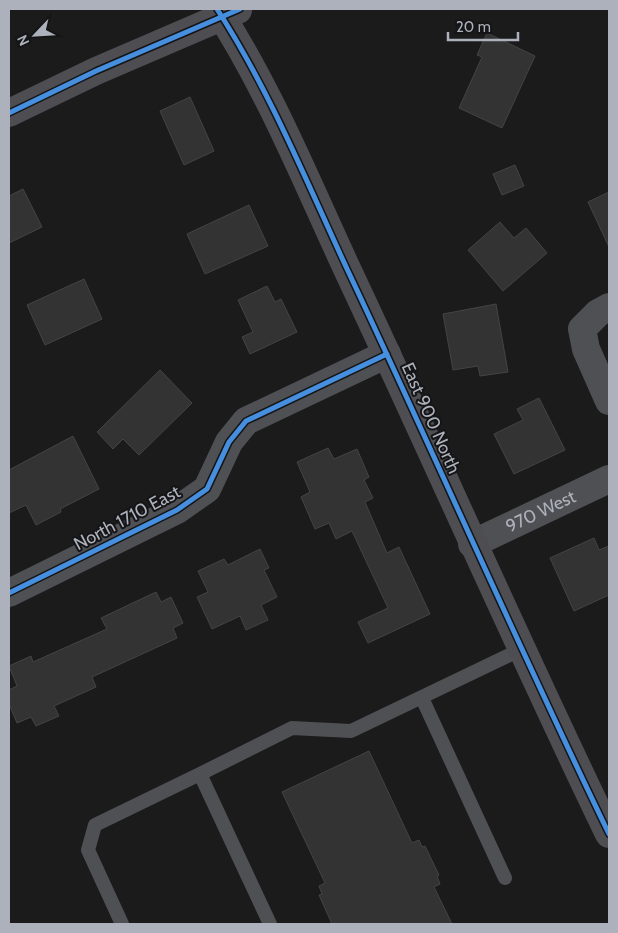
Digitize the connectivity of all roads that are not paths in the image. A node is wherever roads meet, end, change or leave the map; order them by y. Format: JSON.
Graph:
{"nodes":[{"id":1,"x":226,"y":11,"type":"edge"},
{"id":2,"x":9,"y":113,"type":"edge"},
{"id":3,"x":609,"y":307,"type":"edge"},
{"id":4,"x":387,"y":354,"type":"junction"},
{"id":5,"x":609,"y":401,"type":"edge"},
{"id":6,"x":609,"y":479,"type":"edge"},
{"id":7,"x":472,"y":544,"type":"junction"},
{"id":8,"x":9,"y":593,"type":"edge"},
{"id":9,"x":522,"y":649,"type":"junction"},
{"id":10,"x":422,"y":698,"type":"junction"},
{"id":11,"x":200,"y":774,"type":"junction"},
{"id":12,"x":609,"y":834,"type":"edge"},
{"id":13,"x":505,"y":878,"type":"dead end"},
{"id":14,"x":122,"y":924,"type":"edge"},
{"id":15,"x":270,"y":924,"type":"edge"}],
"edges":[{"from":1,"to":2,"type":"street"},
{"from":1,"to":4,"type":"street","name":"East 900 North"},
{"from":3,"to":5,"type":"street"},
{"from":4,"to":7,"type":"street","name":"East 900 North"},
{"from":4,"to":8,"type":"street","name":"North 1710 East"},
{"from":6,"to":7,"type":"street","name":"970 West"},
{"from":7,"to":9,"type":"street","name":"East 900 North"},
{"from":9,"to":10,"type":"lane"},
{"from":9,"to":12,"type":"street","name":"East 900 North"},
{"from":10,"to":11,"type":"lane"},
{"from":10,"to":13,"type":"lane"},
{"from":11,"to":14,"type":"lane"},
{"from":11,"to":15,"type":"lane"}]}
